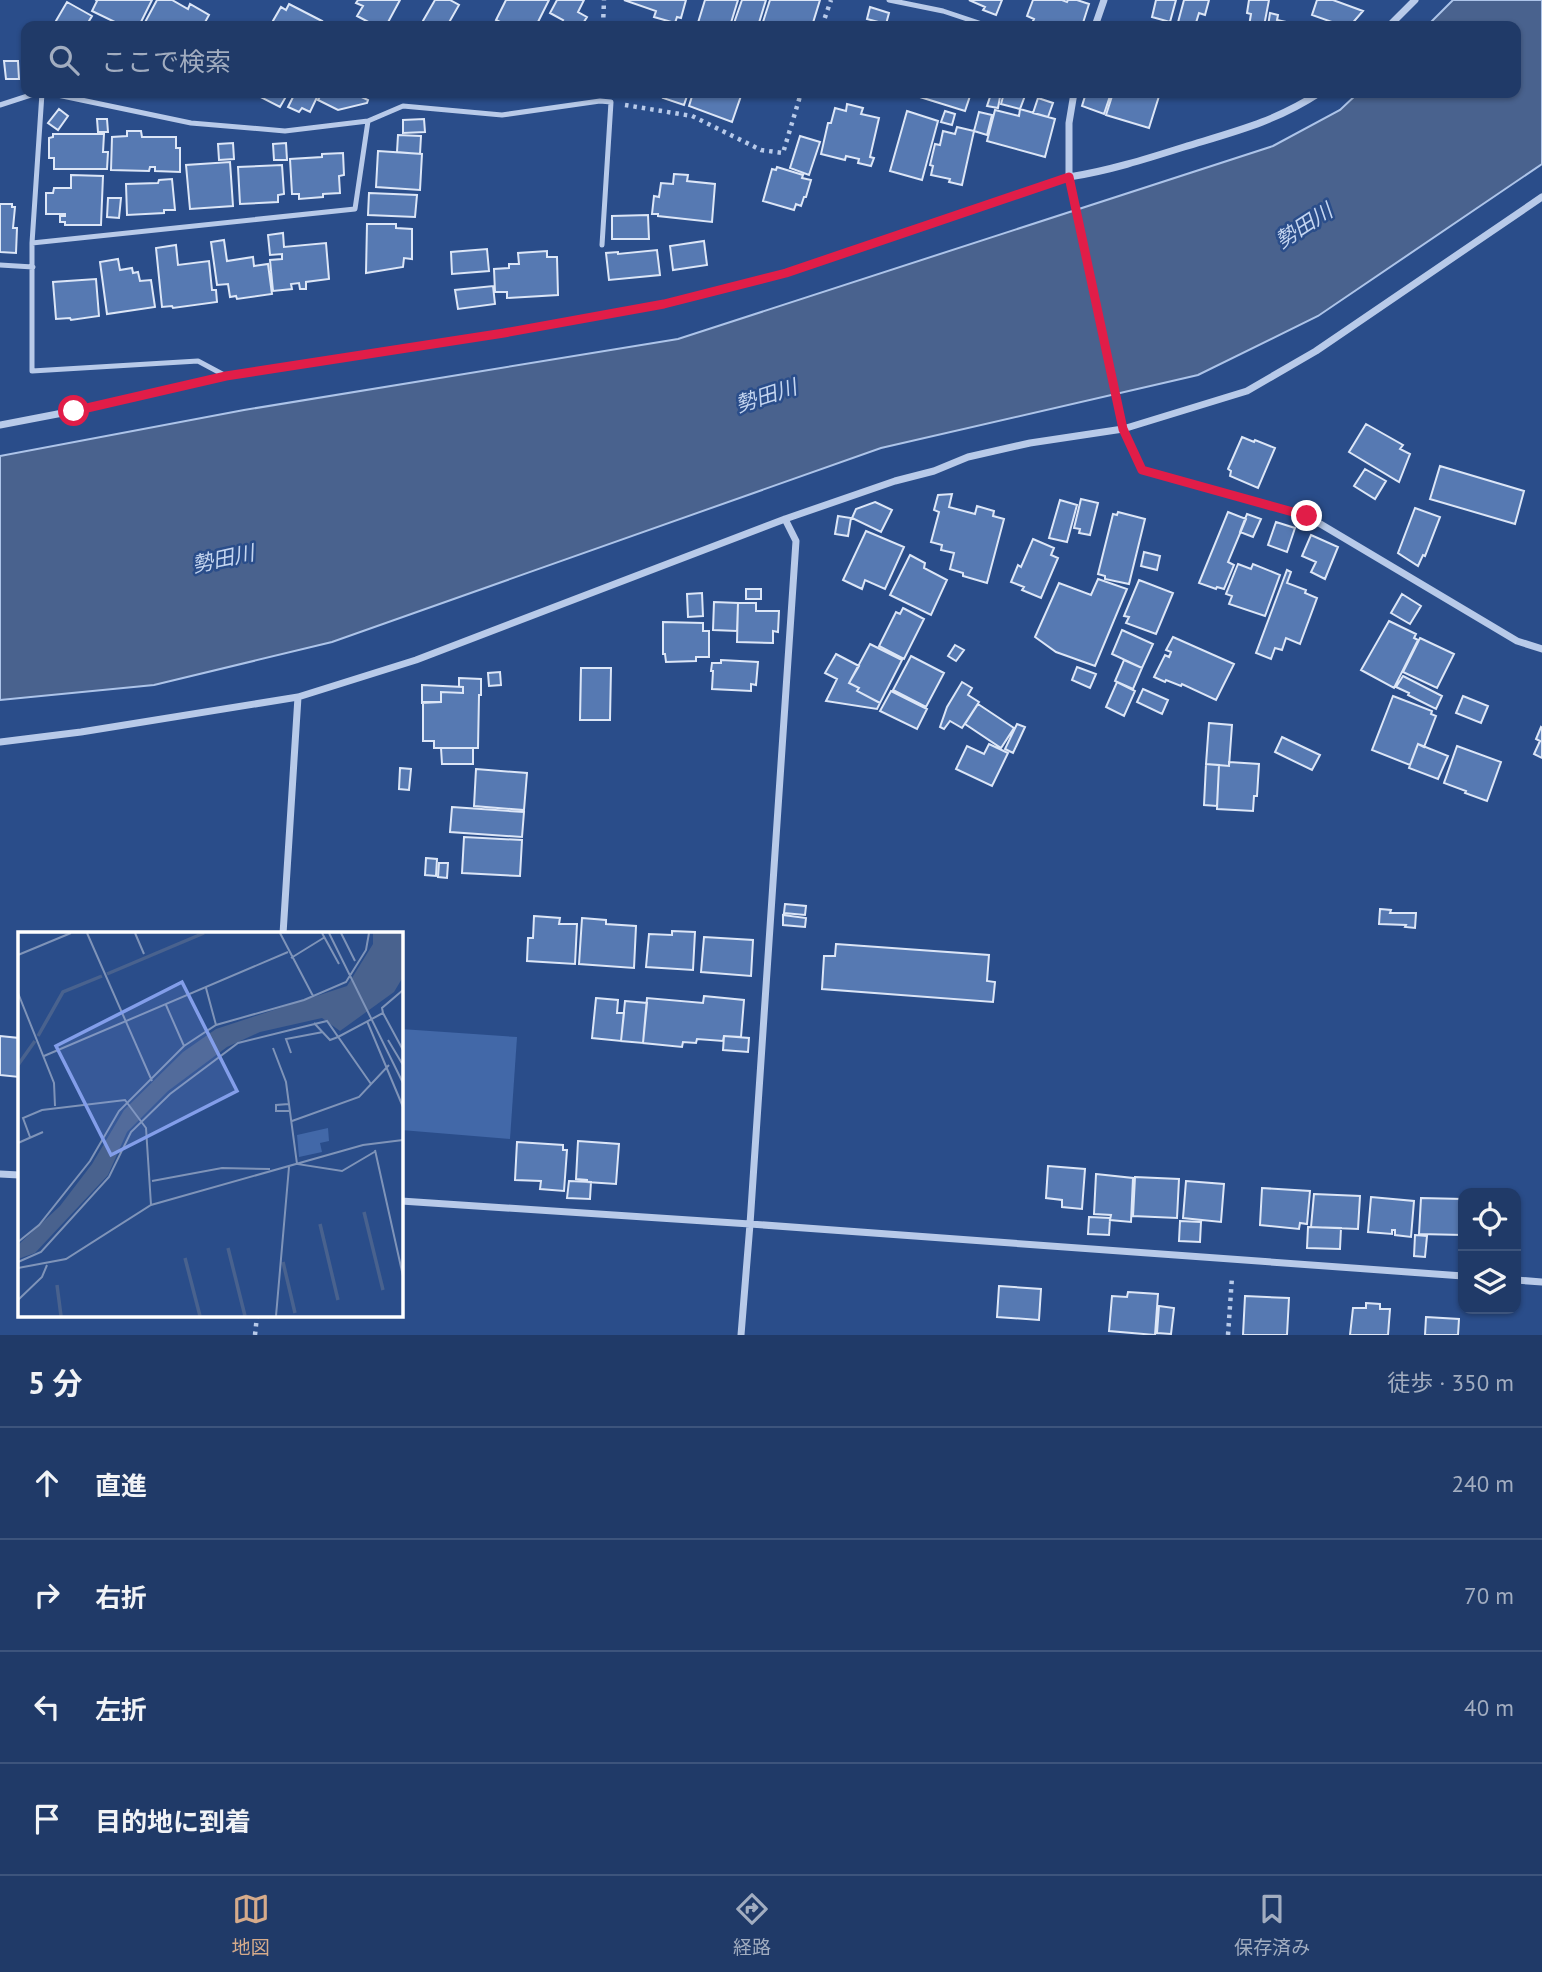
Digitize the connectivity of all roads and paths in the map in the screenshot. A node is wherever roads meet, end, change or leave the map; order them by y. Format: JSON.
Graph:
{"nodes":[{"id":1,"x":604,"y":0,"type":"edge"},
{"id":2,"x":831,"y":0,"type":"edge"},
{"id":3,"x":889,"y":0,"type":"edge"},
{"id":4,"x":1104,"y":0,"type":"edge"},
{"id":5,"x":1415,"y":0,"type":"edge"},
{"id":6,"x":603,"y":21,"type":"edge"},
{"id":7,"x":824,"y":21,"type":"edge"},
{"id":8,"x":973,"y":21,"type":"edge"},
{"id":9,"x":1097,"y":21,"type":"edge"},
{"id":10,"x":1394,"y":21,"type":"edge"},
{"id":11,"x":23,"y":98,"type":"edge"},
{"id":12,"x":39,"y":98,"type":"edge"},
{"id":13,"x":72,"y":98,"type":"edge"},
{"id":14,"x":800,"y":98,"type":"edge"},
{"id":15,"x":1073,"y":98,"type":"edge"},
{"id":16,"x":1311,"y":98,"type":"edge"},
{"id":17,"x":611,"y":102,"type":"junction"},
{"id":18,"x":0,"y":105,"type":"edge"},
{"id":19,"x":368,"y":121,"type":"junction"},
{"id":20,"x":1069,"y":177,"type":"junction"},
{"id":21,"x":1542,"y":197,"type":"edge"},
{"id":22,"x":32,"y":243,"type":"junction"},
{"id":23,"x":602,"y":245,"type":"dead end"},
{"id":24,"x":0,"y":265,"type":"edge"},
{"id":25,"x":33,"y":267,"type":"junction"},
{"id":26,"x":226,"y":376,"type":"junction"},
{"id":27,"x":0,"y":425,"type":"edge"},
{"id":28,"x":1123,"y":425,"type":"junction"},
{"id":29,"x":785,"y":519,"type":"junction"},
{"id":30,"x":1542,"y":649,"type":"edge"},
{"id":31,"x":298,"y":697,"type":"junction"},
{"id":32,"x":0,"y":742,"type":"edge"},
{"id":33,"x":282,"y":932,"type":"edge"},
{"id":34,"x":0,"y":1174,"type":"edge"},
{"id":35,"x":18,"y":1175,"type":"edge"},
{"id":36,"x":402,"y":1200,"type":"edge"},
{"id":37,"x":751,"y":1224,"type":"junction"},
{"id":38,"x":1234,"y":1259,"type":"junction"},
{"id":39,"x":1458,"y":1276,"type":"edge"},
{"id":40,"x":1521,"y":1280,"type":"edge"},
{"id":41,"x":1542,"y":1282,"type":"edge"},
{"id":42,"x":741,"y":1335,"type":"edge"},
{"id":43,"x":1228,"y":1335,"type":"edge"}],
"edges":[{"from":1,"to":6,"type":"path"},
{"from":2,"to":7,"type":"path"},
{"from":3,"to":8,"type":"lane"},
{"from":4,"to":9,"type":"street"},
{"from":5,"to":10,"type":"street"},
{"from":11,"to":18,"type":"lane"},
{"from":12,"to":22,"type":"lane"},
{"from":13,"to":19,"type":"lane"},
{"from":14,"to":17,"type":"path"},
{"from":15,"to":20,"type":"street"},
{"from":16,"to":20,"type":"street"},
{"from":17,"to":19,"type":"lane"},
{"from":17,"to":23,"type":"lane"},
{"from":19,"to":22,"type":"lane"},
{"from":20,"to":26,"type":"street"},
{"from":20,"to":28,"type":"street"},
{"from":21,"to":28,"type":"street"},
{"from":22,"to":25,"type":"lane"},
{"from":24,"to":25,"type":"lane"},
{"from":25,"to":26,"type":"lane"},
{"from":26,"to":27,"type":"street"},
{"from":28,"to":29,"type":"street"},
{"from":28,"to":30,"type":"street"},
{"from":29,"to":31,"type":"street"},
{"from":29,"to":37,"type":"street"},
{"from":31,"to":32,"type":"street"},
{"from":31,"to":33,"type":"street"},
{"from":34,"to":35,"type":"street"},
{"from":36,"to":37,"type":"street"},
{"from":37,"to":38,"type":"street"},
{"from":37,"to":42,"type":"street"},
{"from":38,"to":39,"type":"street"},
{"from":38,"to":43,"type":"path"},
{"from":40,"to":41,"type":"street"}]}
